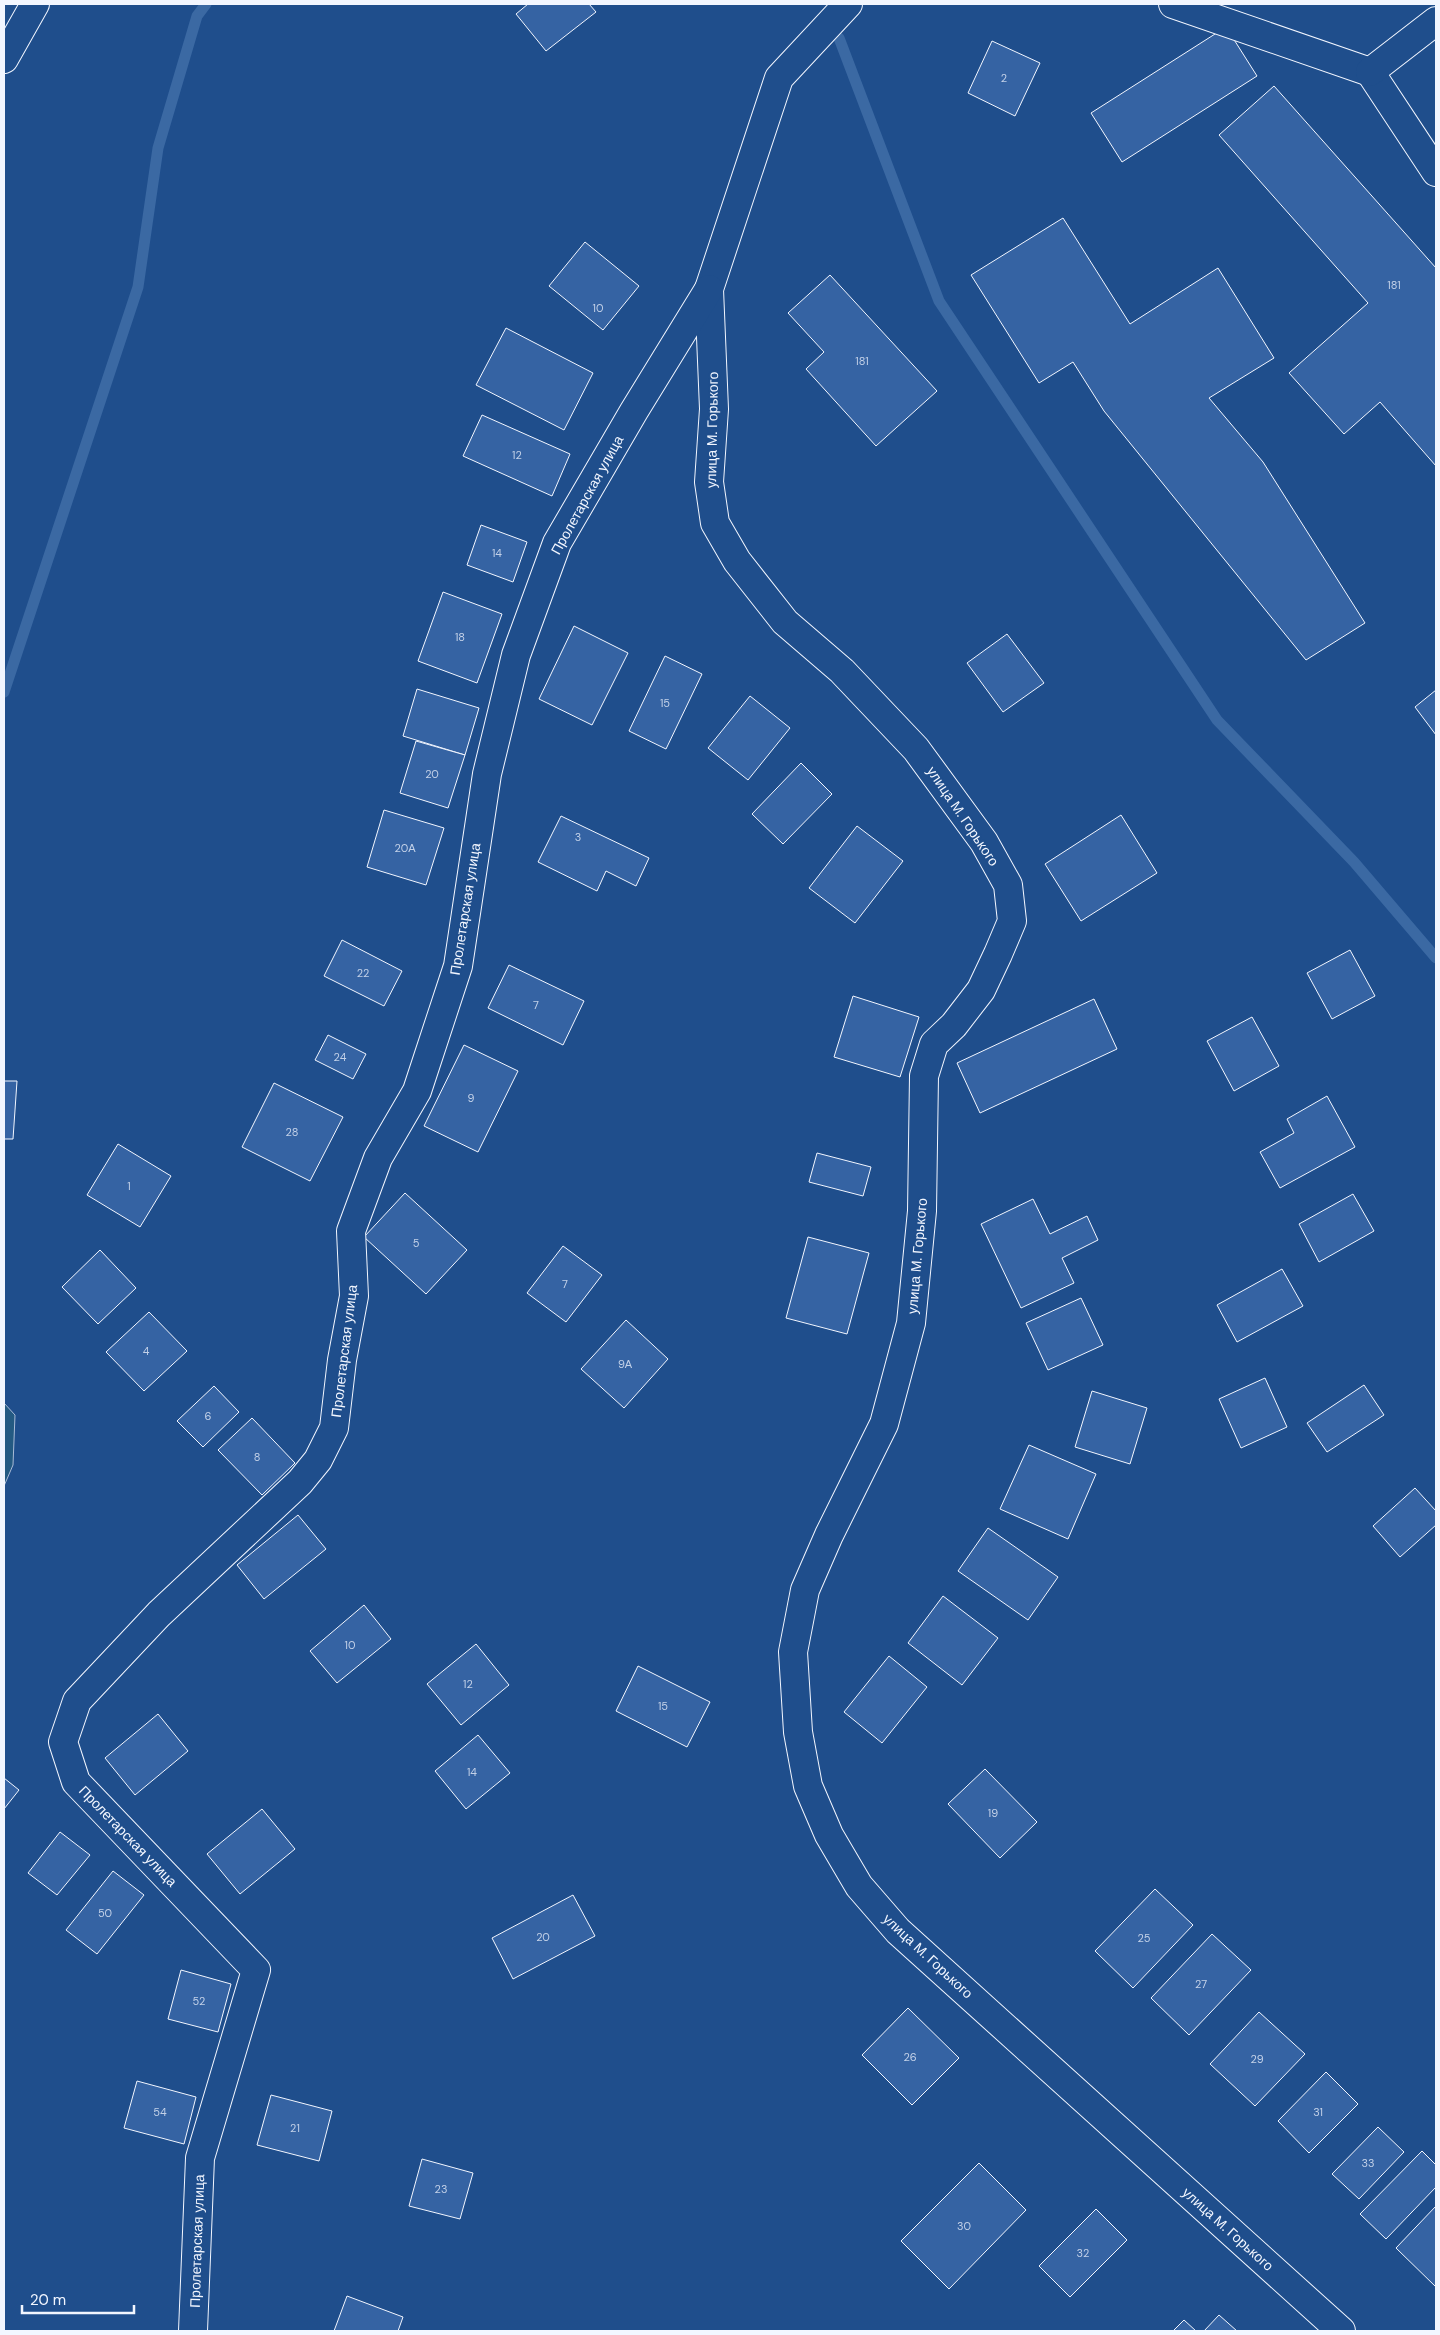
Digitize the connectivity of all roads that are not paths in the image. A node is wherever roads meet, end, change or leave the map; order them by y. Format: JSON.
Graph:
{"nodes":[{"id":1,"x":35,"y":4,"type":"edge"},
{"id":2,"x":848,"y":4,"type":"edge"},
{"id":3,"x":1186,"y":6,"type":"edge"},
{"id":4,"x":1436,"y":21,"type":"edge"},
{"id":5,"x":4,"y":59,"type":"edge"},
{"id":6,"x":1370,"y":72,"type":"junction"},
{"id":7,"x":1436,"y":172,"type":"edge"},
{"id":8,"x":709,"y":289,"type":"junction"},
{"id":9,"x":193,"y":2331,"type":"edge"},
{"id":10,"x":1341,"y":2331,"type":"edge"}],
"edges":[{"from":1,"to":5,"type":"street"},
{"from":2,"to":8,"type":"street","name":"улица М. Горького"},
{"from":3,"to":6,"type":"street"},
{"from":4,"to":6,"type":"street"},
{"from":6,"to":7,"type":"street"},
{"from":8,"to":9,"type":"street","name":"Пролетарская улица"},
{"from":8,"to":10,"type":"street","name":"улица М. Горького"}]}
